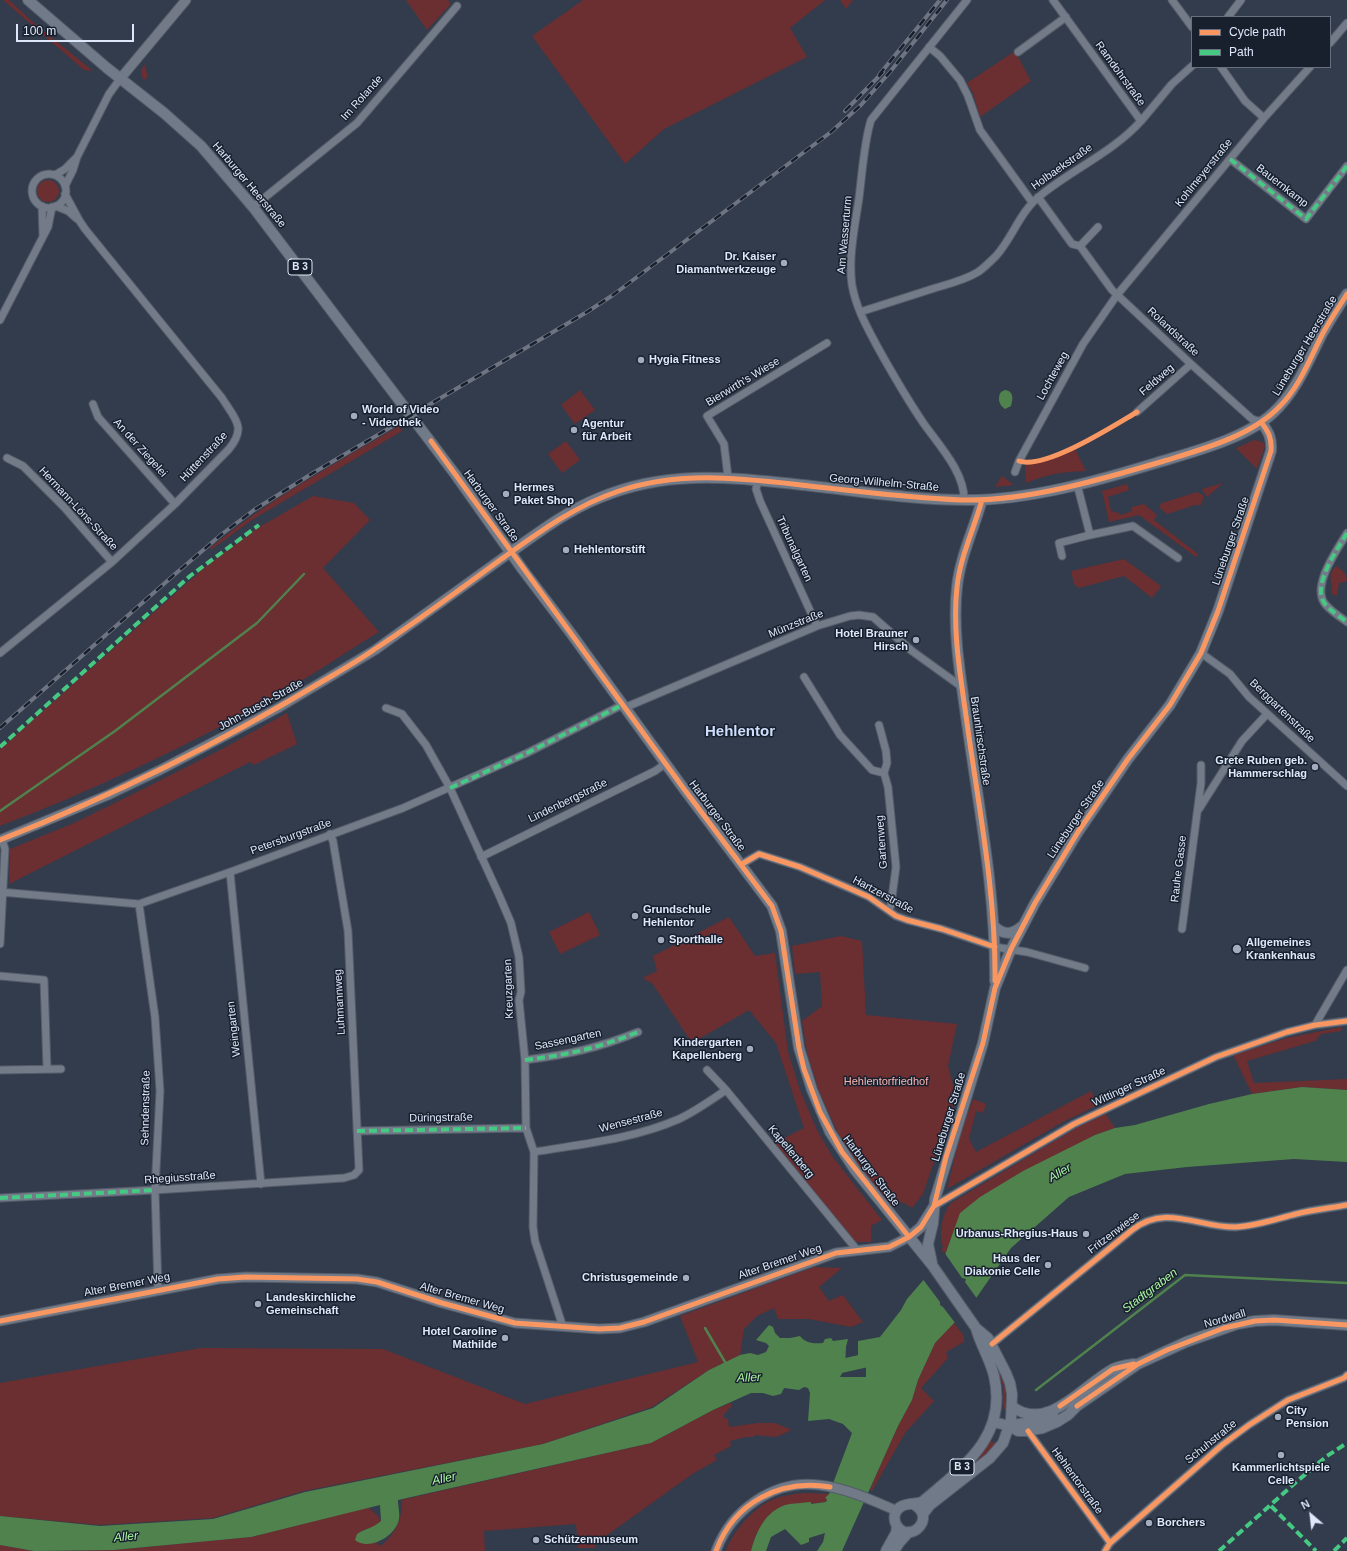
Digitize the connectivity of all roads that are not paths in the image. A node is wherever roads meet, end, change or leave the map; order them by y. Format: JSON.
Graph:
{"nodes":[{"id":1,"x":28,"y":0,"type":"edge"},
{"id":2,"x":186,"y":0,"type":"edge"},
{"id":3,"x":967,"y":0,"type":"edge"},
{"id":4,"x":1053,"y":0,"type":"edge"},
{"id":5,"x":1172,"y":0,"type":"edge"},
{"id":6,"x":1241,"y":0,"type":"edge"},
{"id":7,"x":457,"y":6,"type":"dead end"},
{"id":8,"x":1229,"y":16,"type":"edge"},
{"id":9,"x":1066,"y":18,"type":"junction"},
{"id":10,"x":1347,"y":23,"type":"edge"},
{"id":11,"x":1191,"y":26,"type":"edge"},
{"id":12,"x":1331,"y":42,"type":"edge"},
{"id":13,"x":929,"y":47,"type":"junction"},
{"id":14,"x":1018,"y":52,"type":"dead end"},
{"id":15,"x":1191,"y":67,"type":"edge"},
{"id":16,"x":1222,"y":68,"type":"edge"},
{"id":17,"x":1309,"y":68,"type":"edge"},
{"id":18,"x":120,"y":79,"type":"junction"},
{"id":19,"x":1264,"y":118,"type":"junction"},
{"id":20,"x":1141,"y":121,"type":"junction"},
{"id":21,"x":77,"y":157,"type":"junction"},
{"id":22,"x":1230,"y":159,"type":"junction"},
{"id":23,"x":1347,"y":166,"type":"edge"},
{"id":24,"x":55,"y":175,"type":"junction"},
{"id":25,"x":65,"y":186,"type":"junction"},
{"id":26,"x":65,"y":194,"type":"junction"},
{"id":27,"x":1038,"y":197,"type":"junction"},
{"id":28,"x":1032,"y":202,"type":"junction"},
{"id":29,"x":42,"y":206,"type":"junction"},
{"id":30,"x":54,"y":206,"type":"junction"},
{"id":31,"x":253,"y":207,"type":"junction"},
{"id":32,"x":79,"y":220,"type":"junction"},
{"id":33,"x":1098,"y":227,"type":"dead end"},
{"id":34,"x":43,"y":236,"type":"junction"},
{"id":35,"x":1080,"y":246,"type":"junction"},
{"id":36,"x":1347,"y":294,"type":"edge"},
{"id":37,"x":1117,"y":295,"type":"junction"},
{"id":38,"x":860,"y":312,"type":"junction"},
{"id":39,"x":0,"y":320,"type":"edge"},
{"id":40,"x":827,"y":344,"type":"dead end"},
{"id":41,"x":1191,"y":364,"type":"junction"},
{"id":42,"x":93,"y":404,"type":"dead end"},
{"id":43,"x":1137,"y":412,"type":"dead end"},
{"id":44,"x":415,"y":421,"type":"joint"},
{"id":45,"x":1261,"y":422,"type":"junction"},
{"id":46,"x":7,"y":458,"type":"dead end"},
{"id":47,"x":1015,"y":472,"type":"dead end"},
{"id":48,"x":728,"y":477,"type":"junction"},
{"id":49,"x":758,"y":480,"type":"junction"},
{"id":50,"x":1077,"y":484,"type":"junction"},
{"id":51,"x":964,"y":500,"type":"junction"},
{"id":52,"x":982,"y":500,"type":"junction"},
{"id":53,"x":176,"y":504,"type":"junction"},
{"id":54,"x":1347,"y":533,"type":"edge"},
{"id":55,"x":1090,"y":536,"type":"junction"},
{"id":56,"x":511,"y":552,"type":"junction"},
{"id":57,"x":1062,"y":556,"type":"dead end"},
{"id":58,"x":1178,"y":558,"type":"dead end"},
{"id":59,"x":112,"y":562,"type":"junction"},
{"id":60,"x":1347,"y":622,"type":"edge"},
{"id":61,"x":817,"y":626,"type":"junction"},
{"id":62,"x":0,"y":653,"type":"edge"},
{"id":63,"x":1201,"y":653,"type":"junction"},
{"id":64,"x":804,"y":677,"type":"dead end"},
{"id":65,"x":962,"y":687,"type":"junction"},
{"id":66,"x":623,"y":706,"type":"junction"},
{"id":67,"x":386,"y":708,"type":"dead end"},
{"id":68,"x":1267,"y":714,"type":"junction"},
{"id":69,"x":879,"y":725,"type":"dead end"},
{"id":70,"x":665,"y":764,"type":"junction"},
{"id":71,"x":1202,"y":765,"type":"dead end"},
{"id":72,"x":884,"y":773,"type":"junction"},
{"id":73,"x":1347,"y":786,"type":"edge"},
{"id":74,"x":450,"y":788,"type":"junction"},
{"id":75,"x":1198,"y":811,"type":"junction"},
{"id":76,"x":330,"y":834,"type":"junction"},
{"id":77,"x":1,"y":840,"type":"edge"},
{"id":78,"x":481,"y":857,"type":"junction"},
{"id":79,"x":742,"y":864,"type":"junction"},
{"id":80,"x":230,"y":872,"type":"junction"},
{"id":81,"x":2,"y":892,"type":"edge"},
{"id":82,"x":139,"y":904,"type":"junction"},
{"id":83,"x":889,"y":910,"type":"junction"},
{"id":84,"x":994,"y":926,"type":"junction"},
{"id":85,"x":1022,"y":926,"type":"junction"},
{"id":86,"x":1182,"y":929,"type":"dead end"},
{"id":87,"x":0,"y":944,"type":"edge"},
{"id":88,"x":996,"y":947,"type":"junction"},
{"id":89,"x":1011,"y":949,"type":"junction"},
{"id":90,"x":1085,"y":968,"type":"dead end"},
{"id":91,"x":1347,"y":970,"type":"edge"},
{"id":92,"x":0,"y":976,"type":"edge"},
{"id":93,"x":995,"y":988,"type":"junction"},
{"id":94,"x":1347,"y":1021,"type":"edge"},
{"id":95,"x":1315,"y":1025,"type":"junction"},
{"id":96,"x":638,"y":1032,"type":"dead end"},
{"id":97,"x":525,"y":1060,"type":"junction"},
{"id":98,"x":47,"y":1069,"type":"junction"},
{"id":99,"x":61,"y":1069,"type":"dead end"},
{"id":100,"x":0,"y":1070,"type":"edge"},
{"id":101,"x":707,"y":1070,"type":"dead end"},
{"id":102,"x":726,"y":1090,"type":"junction"},
{"id":103,"x":526,"y":1128,"type":"junction"},
{"id":104,"x":357,"y":1131,"type":"junction"},
{"id":105,"x":534,"y":1152,"type":"junction"},
{"id":106,"x":359,"y":1170,"type":"joint"},
{"id":107,"x":260,"y":1184,"type":"junction"},
{"id":108,"x":155,"y":1190,"type":"junction"},
{"id":109,"x":0,"y":1198,"type":"edge"},
{"id":110,"x":1347,"y":1205,"type":"edge"},
{"id":111,"x":934,"y":1206,"type":"junction"},
{"id":112,"x":909,"y":1237,"type":"junction"},
{"id":113,"x":858,"y":1250,"type":"junction"},
{"id":114,"x":932,"y":1265,"type":"junction"},
{"id":115,"x":158,"y":1290,"type":"junction"},
{"id":116,"x":0,"y":1321,"type":"edge"},
{"id":117,"x":974,"y":1324,"type":"junction"},
{"id":118,"x":1347,"y":1326,"type":"edge"},
{"id":119,"x":564,"y":1328,"type":"junction"},
{"id":120,"x":992,"y":1344,"type":"junction"},
{"id":121,"x":1138,"y":1364,"type":"junction"},
{"id":122,"x":1346,"y":1378,"type":"edge"},
{"id":123,"x":1077,"y":1406,"type":"junction"},
{"id":124,"x":1013,"y":1407,"type":"junction"},
{"id":125,"x":993,"y":1422,"type":"junction"},
{"id":126,"x":1010,"y":1426,"type":"junction"},
{"id":127,"x":1028,"y":1431,"type":"junction"},
{"id":128,"x":913,"y":1504,"type":"junction"},
{"id":129,"x":896,"y":1511,"type":"junction"},
{"id":130,"x":923,"y":1514,"type":"junction"},
{"id":131,"x":897,"y":1526,"type":"junction"},
{"id":132,"x":909,"y":1532,"type":"junction"},
{"id":133,"x":1110,"y":1543,"type":"junction"},
{"id":134,"x":716,"y":1551,"type":"edge"},
{"id":135,"x":886,"y":1551,"type":"edge"},
{"id":136,"x":894,"y":1551,"type":"edge"},
{"id":137,"x":1105,"y":1551,"type":"edge"}],
"edges":[{"from":1,"to":18,"type":"main road","name":"Harburger Heerstraße","number":"B 3"},
{"from":2,"to":18,"type":"street"},
{"from":3,"to":13,"type":"street","name":"Am Wasserturm"},
{"from":4,"to":9,"type":"street","name":"Ramdohrstraße"},
{"from":5,"to":11,"type":"street"},
{"from":6,"to":8,"type":"street"},
{"from":7,"to":31,"type":"street","name":"Im Rolande"},
{"from":9,"to":14,"type":"street"},
{"from":9,"to":20,"type":"street","name":"Ramdohrstraße"},
{"from":10,"to":12,"type":"street"},
{"from":13,"to":28,"type":"street"},
{"from":13,"to":38,"type":"street","name":"Am Wasserturm"},
{"from":15,"to":20,"type":"street","name":"Ramdohrstraße"},
{"from":16,"to":19,"type":"street"},
{"from":17,"to":19,"type":"street","name":"Kohlmeyerstraße"},
{"from":18,"to":21,"type":"street"},
{"from":18,"to":31,"type":"main road","name":"Harburger Heerstraße","number":"B 3"},
{"from":19,"to":22,"type":"street","name":"Kohlmeyerstraße"},
{"from":20,"to":27,"type":"street","name":"Holbaekstraße"},
{"from":21,"to":24,"type":"street"},
{"from":21,"to":25,"type":"street"},
{"from":22,"to":23,"type":"street","name":"Bauernkamp"},
{"from":22,"to":37,"type":"street","name":"Kohlmeyerstraße"},
{"from":24,"to":25,"type":"street"},
{"from":24,"to":29,"type":"street"},
{"from":25,"to":26,"type":"street"},
{"from":26,"to":30,"type":"street"},
{"from":26,"to":32,"type":"street"},
{"from":27,"to":28,"type":"street","name":"Holbaekstraße"},
{"from":27,"to":35,"type":"street","name":"Rolandstraße"},
{"from":28,"to":38,"type":"street","name":"Holbaekstraße"},
{"from":29,"to":30,"type":"street"},
{"from":29,"to":34,"type":"street"},
{"from":30,"to":32,"type":"street"},
{"from":30,"to":34,"type":"street"},
{"from":31,"to":44,"type":"main road","name":"Harburger Heerstraße","number":"B 3"},
{"from":32,"to":53,"type":"street","name":"Hüttenstraße"},
{"from":33,"to":35,"type":"street"},
{"from":34,"to":39,"type":"street"},
{"from":35,"to":37,"type":"street","name":"Rolandstraße"},
{"from":36,"to":45,"type":"main road","name":"Lüneburger Heerstraße"},
{"from":37,"to":41,"type":"street","name":"Rolandstraße"},
{"from":37,"to":47,"type":"street","name":"Lochteweg"},
{"from":38,"to":51,"type":"street","name":"Am Wasserturm"},
{"from":40,"to":48,"type":"street","name":"Bierwirth's Wiese"},
{"from":41,"to":43,"type":"street","name":"Feldweg"},
{"from":41,"to":45,"type":"street","name":"Rolandstraße"},
{"from":42,"to":53,"type":"street","name":"An der Ziegelei"},
{"from":44,"to":56,"type":"main road","name":"Harburger Straße","number":"B 3"},
{"from":45,"to":50,"type":"main road","name":"Georg-Wilhelm-Straße"},
{"from":45,"to":63,"type":"main road","name":"Lüneburger Straße"},
{"from":46,"to":59,"type":"street","name":"Hermann-Löns-Straße"},
{"from":48,"to":49,"type":"main road","name":"Georg-Wilhelm-Straße"},
{"from":48,"to":56,"type":"main road","name":"Georg-Wilhelm-Straße"},
{"from":49,"to":51,"type":"main road","name":"Georg-Wilhelm-Straße"},
{"from":49,"to":61,"type":"street","name":"Tribunalgarten"},
{"from":50,"to":52,"type":"main road","name":"Georg-Wilhelm-Straße"},
{"from":50,"to":55,"type":"street"},
{"from":51,"to":52,"type":"main road","name":"Georg-Wilhelm-Straße"},
{"from":52,"to":65,"type":"main road","name":"Braunhirschstraße"},
{"from":53,"to":59,"type":"street","name":"Hüttenstraße"},
{"from":54,"to":60,"type":"street"},
{"from":55,"to":57,"type":"street"},
{"from":55,"to":58,"type":"street"},
{"from":56,"to":66,"type":"main road","name":"Harburger Straße","number":"B 3"},
{"from":56,"to":77,"type":"street","name":"John-Busch-Straße"},
{"from":59,"to":62,"type":"street","name":"Hüttenstraße"},
{"from":61,"to":65,"type":"street","name":"Münzstraße"},
{"from":61,"to":66,"type":"street","name":"Münzstraße"},
{"from":63,"to":68,"type":"street","name":"Berggartenstraße"},
{"from":63,"to":85,"type":"main road","name":"Lüneburger Straße"},
{"from":64,"to":72,"type":"street"},
{"from":65,"to":84,"type":"main road","name":"Braunhirschstraße"},
{"from":66,"to":70,"type":"main road","name":"Harburger Straße","number":"B 3"},
{"from":66,"to":74,"type":"street","name":"Petersburgstraße"},
{"from":67,"to":74,"type":"street","name":"Kreuzgarten"},
{"from":68,"to":73,"type":"street","name":"Berggartenstraße"},
{"from":68,"to":75,"type":"street","name":"Rauhe Gasse"},
{"from":69,"to":72,"type":"street","name":"Gartenweg"},
{"from":70,"to":78,"type":"street","name":"Lindenbergstraße"},
{"from":70,"to":79,"type":"main road","name":"Harburger Straße","number":"B 3"},
{"from":71,"to":75,"type":"street","name":"Rauhe Gasse"},
{"from":72,"to":83,"type":"street","name":"Gartenweg"},
{"from":74,"to":76,"type":"street","name":"Petersburgstraße"},
{"from":74,"to":78,"type":"street","name":"Kreuzgarten"},
{"from":75,"to":86,"type":"street","name":"Rauhe Gasse"},
{"from":76,"to":80,"type":"street","name":"Petersburgstraße"},
{"from":76,"to":104,"type":"street","name":"Luhmannweg"},
{"from":77,"to":81,"type":"street"},
{"from":78,"to":97,"type":"street","name":"Kreuzgarten"},
{"from":79,"to":83,"type":"street","name":"Hartzerstraße"},
{"from":79,"to":112,"type":"main road","name":"Harburger Straße","number":"B 3"},
{"from":80,"to":82,"type":"street","name":"Petersburgstraße"},
{"from":80,"to":107,"type":"street","name":"Weingarten"},
{"from":81,"to":82,"type":"street","name":"Petersburgstraße"},
{"from":81,"to":87,"type":"street"},
{"from":82,"to":108,"type":"street","name":"Sehndenstraße"},
{"from":83,"to":88,"type":"street","name":"Hartzerstraße"},
{"from":84,"to":85,"type":"main road"},
{"from":84,"to":88,"type":"main road","name":"Braunhirschstraße"},
{"from":85,"to":89,"type":"main road","name":"Lüneburger Straße"},
{"from":88,"to":89,"type":"street","name":"Hartzerstraße"},
{"from":88,"to":93,"type":"main road","name":"Braunhirschstraße"},
{"from":89,"to":90,"type":"street","name":"Hartzerstraße"},
{"from":89,"to":93,"type":"main road","name":"Lüneburger Straße"},
{"from":91,"to":95,"type":"street"},
{"from":92,"to":98,"type":"street"},
{"from":93,"to":111,"type":"main road","name":"Lüneburger Straße"},
{"from":94,"to":95,"type":"street","name":"Wittinger Straße"},
{"from":95,"to":111,"type":"street","name":"Wittinger Straße"},
{"from":96,"to":97,"type":"street","name":"Sassengarten"},
{"from":97,"to":103,"type":"street","name":"Kreuzgarten"},
{"from":98,"to":99,"type":"street"},
{"from":98,"to":100,"type":"street"},
{"from":101,"to":102,"type":"street","name":"Kapellenberg"},
{"from":102,"to":105,"type":"street","name":"Wensestraße"},
{"from":102,"to":113,"type":"street","name":"Kapellenberg"},
{"from":103,"to":104,"type":"street","name":"Düringstraße"},
{"from":103,"to":105,"type":"street","name":"Kreuzgarten"},
{"from":104,"to":106,"type":"street","name":"Luhmannweg"},
{"from":105,"to":119,"type":"street","name":"Kreuzgarten"},
{"from":106,"to":107,"type":"street","name":"Rhegiusstraße"},
{"from":107,"to":108,"type":"street","name":"Rhegiusstraße"},
{"from":108,"to":109,"type":"street","name":"Rhegiusstraße"},
{"from":108,"to":115,"type":"street","name":"Sehndenstraße"},
{"from":110,"to":120,"type":"street","name":"Fritzenwiese"},
{"from":111,"to":112,"type":"main road","name":"Lüneburger Straße"},
{"from":111,"to":114,"type":"main road","name":"Lüneburger Straße"},
{"from":112,"to":113,"type":"street","name":"Alter Bremer Weg"},
{"from":112,"to":114,"type":"main road","name":"Harburger Straße","number":"B 3"},
{"from":113,"to":119,"type":"street","name":"Alter Bremer Weg"},
{"from":114,"to":117,"type":"main road","name":"Harburger Straße","number":"B 3"},
{"from":115,"to":116,"type":"street","name":"Alter Bremer Weg"},
{"from":115,"to":119,"type":"street","name":"Alter Bremer Weg"},
{"from":117,"to":120,"type":"main road","number":"B 3"},
{"from":117,"to":125,"type":"main road","number":"B 3"},
{"from":118,"to":121,"type":"main road","name":"Nordwall"},
{"from":120,"to":124,"type":"main road","number":"B 3"},
{"from":121,"to":123,"type":"main road","name":"Nordwall"},
{"from":121,"to":124,"type":"main road","name":"Nordwall"},
{"from":122,"to":133,"type":"street","name":"Schuhstraße"},
{"from":123,"to":126,"type":"main road","name":"Nordwall"},
{"from":123,"to":127,"type":"main road","name":"Nordwall"},
{"from":124,"to":126,"type":"main road","number":"B 3"},
{"from":125,"to":126,"type":"main road"},
{"from":125,"to":128,"type":"main road","number":"B 3"},
{"from":126,"to":127,"type":"main road","name":"Nordwall"},
{"from":126,"to":130,"type":"main road","number":"B 3"},
{"from":127,"to":133,"type":"street","name":"Hehlentorstraße"},
{"from":128,"to":129,"type":"main road"},
{"from":128,"to":130,"type":"main road"},
{"from":129,"to":131,"type":"main road"},
{"from":129,"to":134,"type":"street"},
{"from":130,"to":132,"type":"main road"},
{"from":131,"to":132,"type":"main road"},
{"from":131,"to":135,"type":"main road"},
{"from":132,"to":136,"type":"main road"},
{"from":133,"to":137,"type":"street","name":"Schuhstraße"}]}
